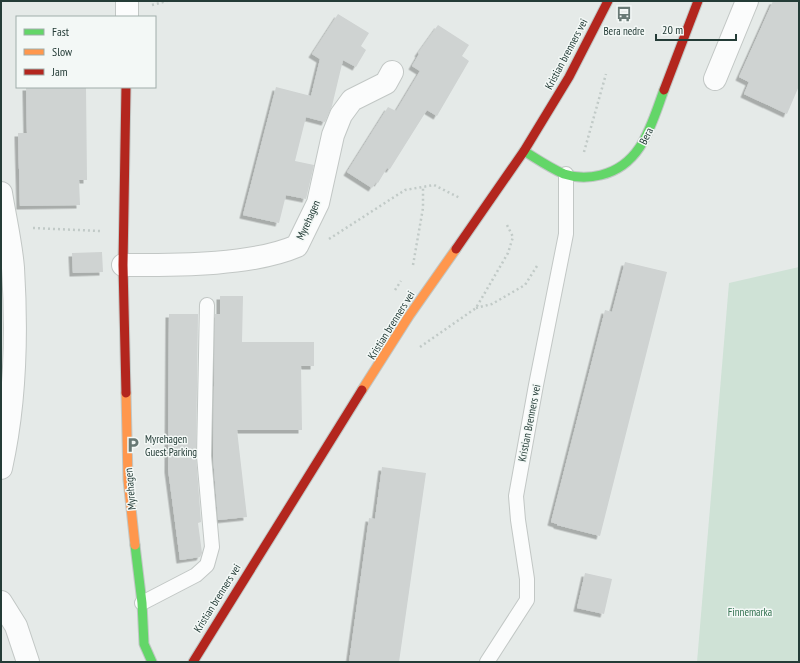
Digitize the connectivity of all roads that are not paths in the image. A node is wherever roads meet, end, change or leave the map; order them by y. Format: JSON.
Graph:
{"nodes":[{"id":1,"x":127,"y":1,"type":"edge"},
{"id":2,"x":608,"y":1,"type":"edge"},
{"id":3,"x":698,"y":1,"type":"edge"},
{"id":4,"x":747,"y":1,"type":"edge"},
{"id":5,"x":127,"y":16,"type":"edge"},
{"id":6,"x":392,"y":72,"type":"dead end"},
{"id":7,"x":715,"y":79,"type":"dead end"},
{"id":8,"x":126,"y":88,"type":"edge"},
{"id":9,"x":524,"y":151,"type":"junction"},
{"id":10,"x":566,"y":174,"type":"junction"},
{"id":11,"x":1,"y":193,"type":"edge"},
{"id":12,"x":123,"y":265,"type":"junction"},
{"id":13,"x":207,"y":305,"type":"dead end"},
{"id":14,"x":1,"y":468,"type":"edge"},
{"id":15,"x":1,"y":602,"type":"edge"},
{"id":16,"x":142,"y":603,"type":"junction"},
{"id":17,"x":28,"y":662,"type":"edge"},
{"id":18,"x":152,"y":662,"type":"edge"},
{"id":19,"x":193,"y":662,"type":"edge"},
{"id":20,"x":487,"y":662,"type":"edge"}],
"edges":[{"from":1,"to":5,"type":"street"},
{"from":2,"to":9,"type":"street","name":"Kristian brenners vei"},
{"from":3,"to":10,"type":"street","name":"Bera"},
{"from":4,"to":7,"type":"street"},
{"from":6,"to":12,"type":"street","name":"Myrehagen"},
{"from":8,"to":12,"type":"street","name":"Myrehagen"},
{"from":9,"to":10,"type":"street","name":"Bera"},
{"from":9,"to":19,"type":"street","name":"Kristian brenners vei"},
{"from":10,"to":20,"type":"lane","name":"Kristian Brenners vei"},
{"from":11,"to":14,"type":"street"},
{"from":12,"to":16,"type":"street","name":"Myrehagen"},
{"from":13,"to":16,"type":"lane"},
{"from":15,"to":17,"type":"street"},
{"from":16,"to":18,"type":"street","name":"Myrehagen"}]}
